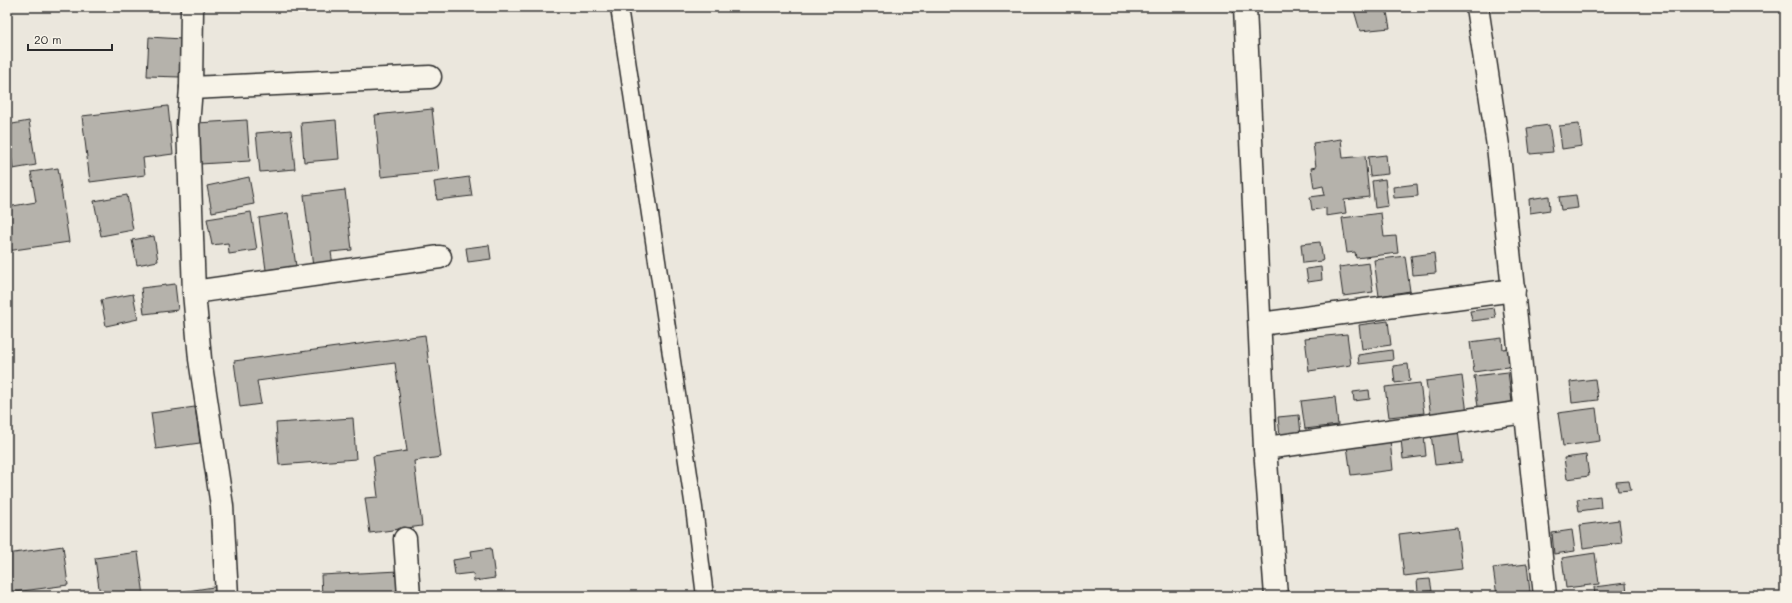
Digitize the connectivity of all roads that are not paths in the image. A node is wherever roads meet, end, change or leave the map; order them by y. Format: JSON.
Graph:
{"nodes":[{"id":1,"x":192,"y":7,"type":"edge"},
{"id":2,"x":619,"y":7,"type":"edge"},
{"id":3,"x":1245,"y":7,"type":"edge"},
{"id":4,"x":1477,"y":7,"type":"edge"},
{"id":5,"x":430,"y":77,"type":"dead end"},
{"id":6,"x":191,"y":88,"type":"junction"},
{"id":7,"x":440,"y":257,"type":"dead end"},
{"id":8,"x":1514,"y":290,"type":"junction"},
{"id":9,"x":194,"y":292,"type":"junction"},
{"id":10,"x":1260,"y":324,"type":"junction"},
{"id":11,"x":1525,"y":412,"type":"junction"},
{"id":12,"x":1265,"y":448,"type":"junction"},
{"id":13,"x":405,"y":539,"type":"dead end"},
{"id":14,"x":227,"y":596,"type":"edge"},
{"id":15,"x":409,"y":596,"type":"edge"},
{"id":16,"x":705,"y":596,"type":"edge"},
{"id":17,"x":1276,"y":596,"type":"edge"},
{"id":18,"x":1545,"y":596,"type":"edge"}],
"edges":[{"from":1,"to":6,"type":"street"},
{"from":2,"to":16,"type":"lane"},
{"from":3,"to":10,"type":"street"},
{"from":4,"to":8,"type":"street"},
{"from":5,"to":6,"type":"street"},
{"from":6,"to":9,"type":"street"},
{"from":7,"to":9,"type":"street"},
{"from":8,"to":10,"type":"street"},
{"from":8,"to":11,"type":"street"},
{"from":9,"to":14,"type":"street"},
{"from":10,"to":12,"type":"street"},
{"from":11,"to":12,"type":"street"},
{"from":11,"to":18,"type":"street"},
{"from":12,"to":17,"type":"street"},
{"from":13,"to":15,"type":"street"}]}
